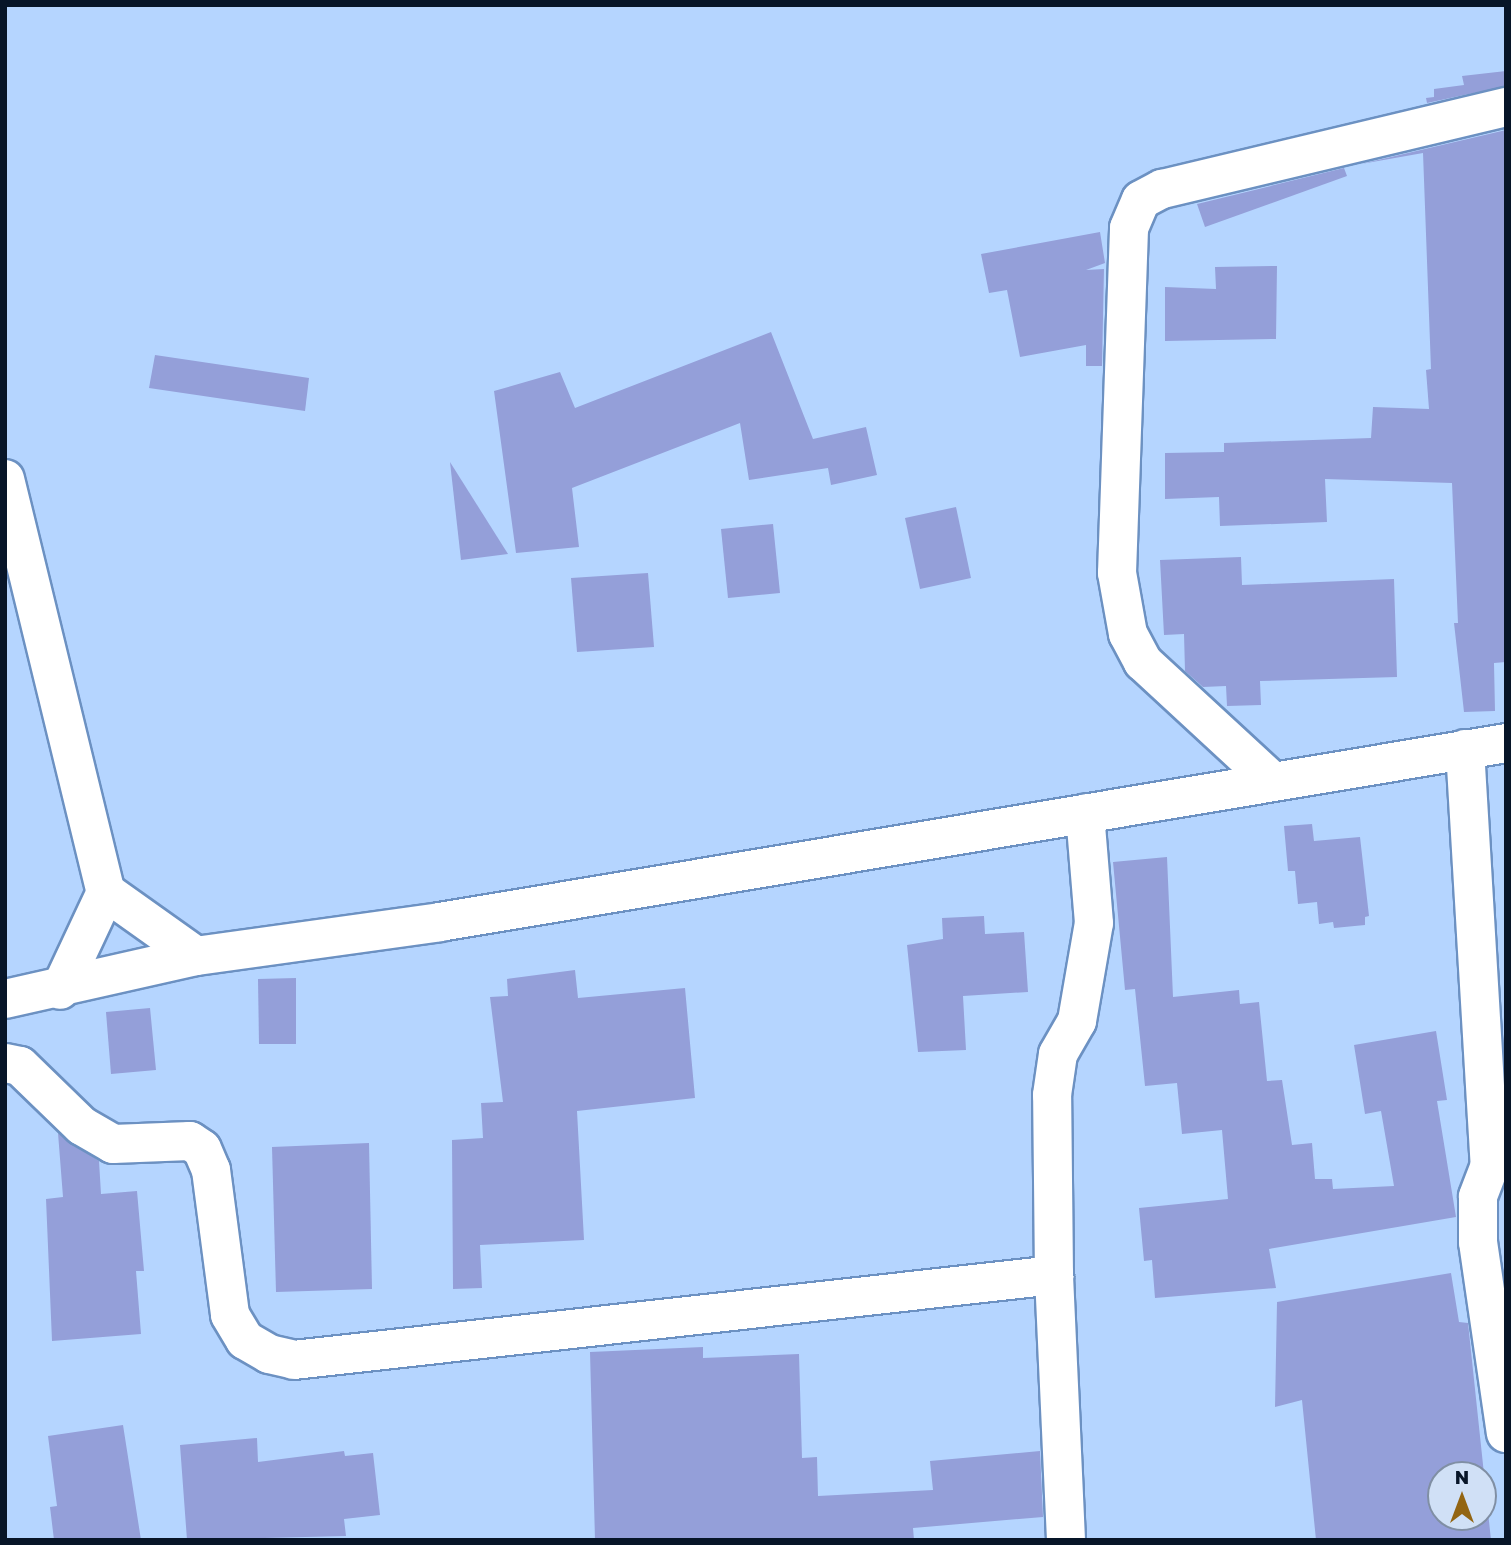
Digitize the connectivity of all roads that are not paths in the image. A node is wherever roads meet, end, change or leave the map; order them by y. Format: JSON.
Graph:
{"nodes":[{"id":1,"x":1506,"y":107,"type":"edge"},
{"id":2,"x":5,"y":479,"type":"edge"},
{"id":3,"x":1506,"y":743,"type":"edge"},
{"id":4,"x":1465,"y":749,"type":"junction"},
{"id":5,"x":1272,"y":781,"type":"junction"},
{"id":6,"x":1085,"y":813,"type":"junction"},
{"id":7,"x":106,"y":892,"type":"junction"},
{"id":8,"x":196,"y":956,"type":"junction"},
{"id":9,"x":60,"y":990,"type":"junction"},
{"id":10,"x":5,"y":999,"type":"edge"},
{"id":11,"x":5,"y":1063,"type":"edge"},
{"id":12,"x":1054,"y":1275,"type":"junction"},
{"id":13,"x":1506,"y":1433,"type":"edge"},
{"id":14,"x":1066,"y":1540,"type":"edge"}],
"edges":[{"from":1,"to":5,"type":"street"},
{"from":2,"to":7,"type":"street"},
{"from":3,"to":4,"type":"street"},
{"from":4,"to":5,"type":"street"},
{"from":4,"to":13,"type":"street"},
{"from":5,"to":6,"type":"street"},
{"from":6,"to":8,"type":"street"},
{"from":6,"to":12,"type":"street"},
{"from":7,"to":8,"type":"street"},
{"from":7,"to":9,"type":"street"},
{"from":8,"to":9,"type":"street"},
{"from":9,"to":10,"type":"street"},
{"from":11,"to":12,"type":"street"},
{"from":12,"to":14,"type":"street"}]}
